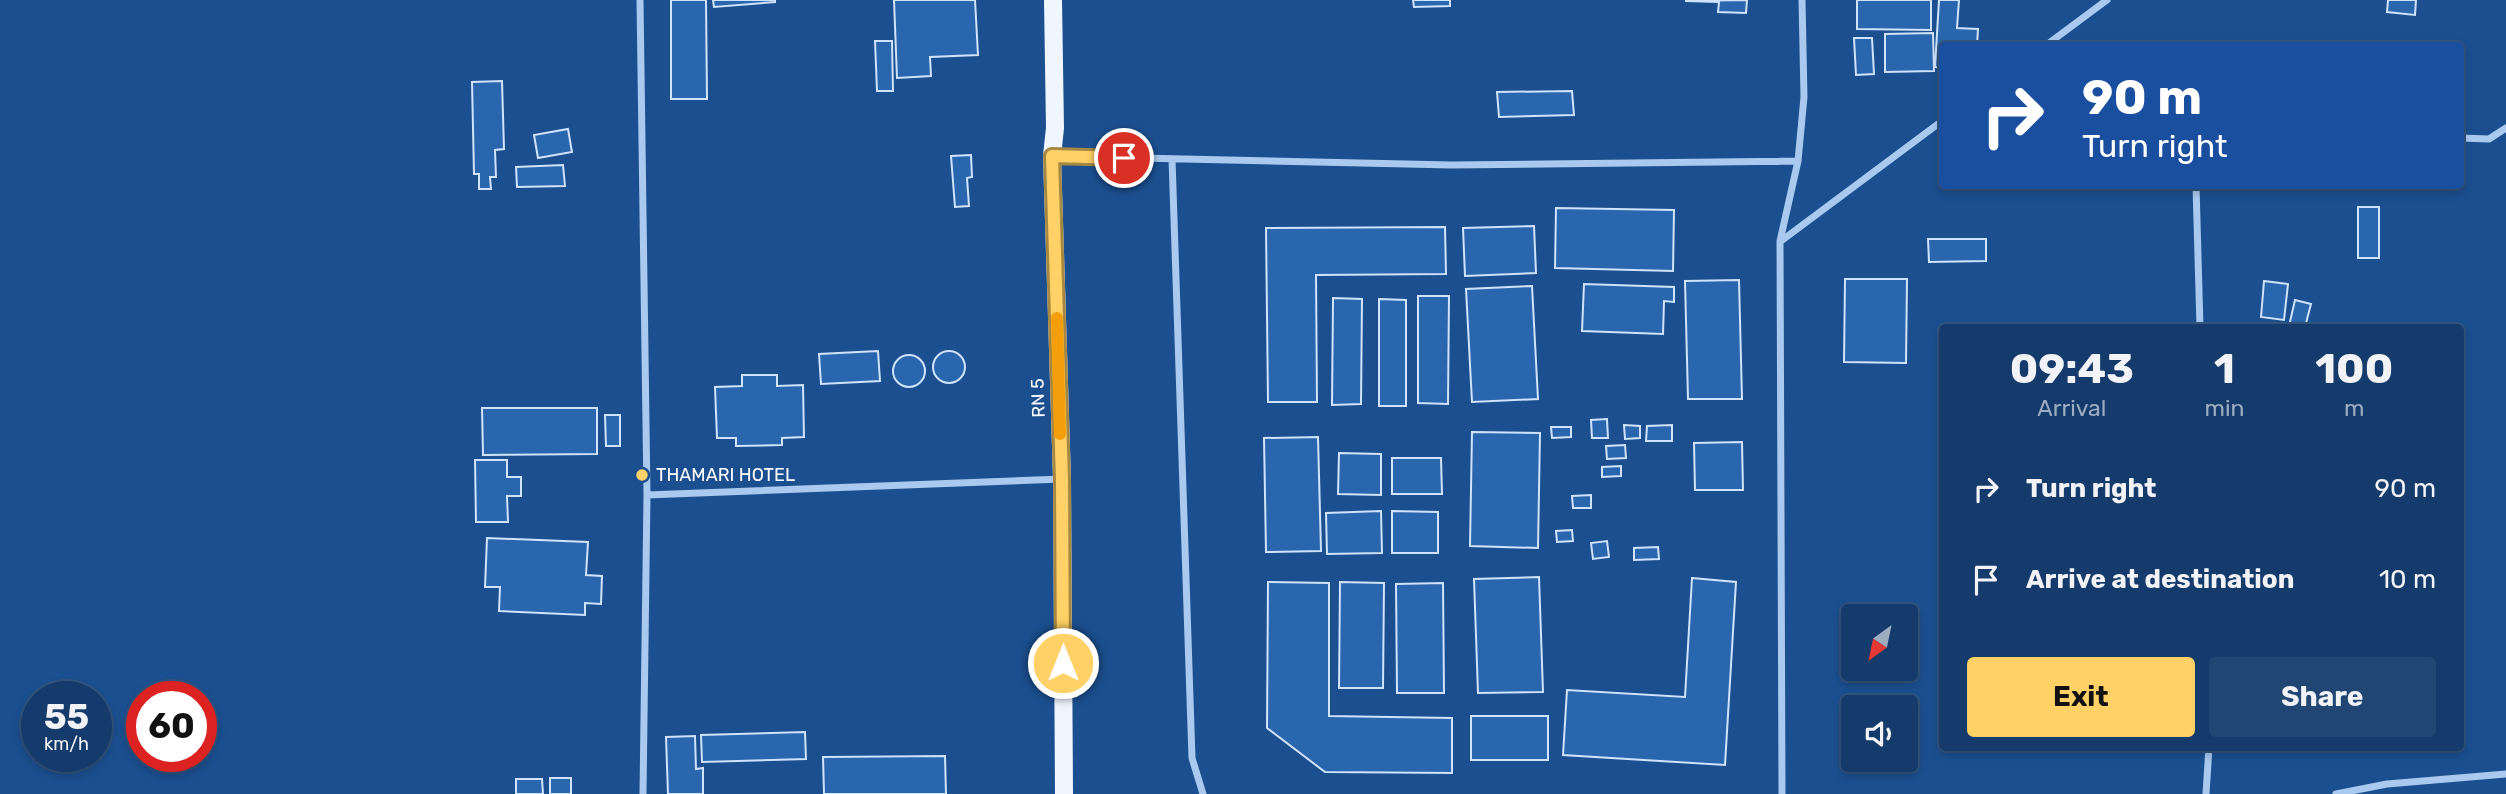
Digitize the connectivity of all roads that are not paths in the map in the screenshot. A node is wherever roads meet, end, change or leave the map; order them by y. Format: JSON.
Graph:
{"nodes":[{"id":1,"x":640,"y":0,"type":"edge"},
{"id":2,"x":1054,"y":0,"type":"edge"},
{"id":3,"x":1802,"y":0,"type":"edge"},
{"id":4,"x":2106,"y":0,"type":"edge"},
{"id":5,"x":2050,"y":42,"type":"edge"},
{"id":6,"x":1939,"y":123,"type":"edge"},
{"id":7,"x":2506,"y":128,"type":"edge"},
{"id":8,"x":2464,"y":138,"type":"edge"},
{"id":9,"x":1052,"y":156,"type":"junction"},
{"id":10,"x":1172,"y":159,"type":"junction"},
{"id":11,"x":1798,"y":161,"type":"junction"},
{"id":12,"x":2196,"y":189,"type":"edge"},
{"id":13,"x":1780,"y":241,"type":"junction"},
{"id":14,"x":2200,"y":324,"type":"edge"},
{"id":15,"x":1062,"y":480,"type":"junction"},
{"id":16,"x":647,"y":495,"type":"junction"},
{"id":17,"x":2209,"y":751,"type":"edge"},
{"id":18,"x":2506,"y":774,"type":"edge"},
{"id":19,"x":643,"y":794,"type":"edge"},
{"id":20,"x":1064,"y":794,"type":"edge"},
{"id":21,"x":1203,"y":794,"type":"edge"},
{"id":22,"x":1782,"y":794,"type":"edge"},
{"id":23,"x":2206,"y":794,"type":"edge"},
{"id":24,"x":2336,"y":794,"type":"edge"}],
"edges":[{"from":1,"to":16,"type":"street"},
{"from":2,"to":9,"type":"main road","name":"RN 5","number":"RN 5"},
{"from":3,"to":11,"type":"street"},
{"from":4,"to":5,"type":"street"},
{"from":6,"to":13,"type":"street"},
{"from":7,"to":8,"type":"street"},
{"from":9,"to":10,"type":"street"},
{"from":9,"to":15,"type":"main road","name":"RN 5","number":"RN 5"},
{"from":10,"to":11,"type":"street"},
{"from":10,"to":21,"type":"street"},
{"from":11,"to":13,"type":"street"},
{"from":12,"to":14,"type":"street"},
{"from":13,"to":22,"type":"street"},
{"from":15,"to":16,"type":"street"},
{"from":15,"to":20,"type":"main road","name":"RN 5","number":"RN 5"},
{"from":16,"to":19,"type":"street"},
{"from":17,"to":23,"type":"street"},
{"from":18,"to":24,"type":"street"}]}
